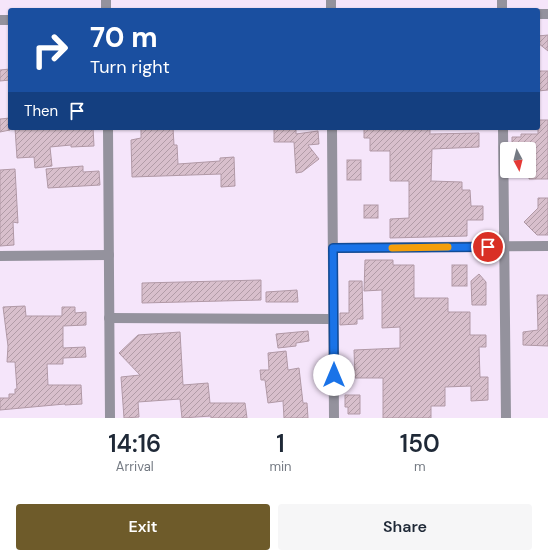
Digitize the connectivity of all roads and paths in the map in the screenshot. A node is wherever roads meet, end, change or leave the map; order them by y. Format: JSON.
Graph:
{"nodes":[{"id":1,"x":108,"y":130,"type":"edge"},
{"id":2,"x":332,"y":130,"type":"edge"},
{"id":3,"x":503,"y":130,"type":"edge"},
{"id":4,"x":504,"y":246,"type":"junction"},
{"id":5,"x":548,"y":246,"type":"edge"},
{"id":6,"x":333,"y":248,"type":"junction"},
{"id":7,"x":109,"y":255,"type":"junction"},
{"id":8,"x":0,"y":256,"type":"edge"},
{"id":9,"x":109,"y":318,"type":"junction"},
{"id":10,"x":333,"y":319,"type":"junction"},
{"id":11,"x":110,"y":418,"type":"edge"},
{"id":12,"x":334,"y":418,"type":"edge"},
{"id":13,"x":506,"y":418,"type":"edge"}],
"edges":[{"from":1,"to":7,"type":"street"},
{"from":2,"to":6,"type":"street"},
{"from":3,"to":4,"type":"street"},
{"from":4,"to":5,"type":"street"},
{"from":4,"to":6,"type":"street"},
{"from":4,"to":13,"type":"street"},
{"from":6,"to":10,"type":"street"},
{"from":7,"to":8,"type":"street"},
{"from":7,"to":9,"type":"street"},
{"from":9,"to":10,"type":"street"},
{"from":9,"to":11,"type":"street"},
{"from":10,"to":12,"type":"street"}]}
